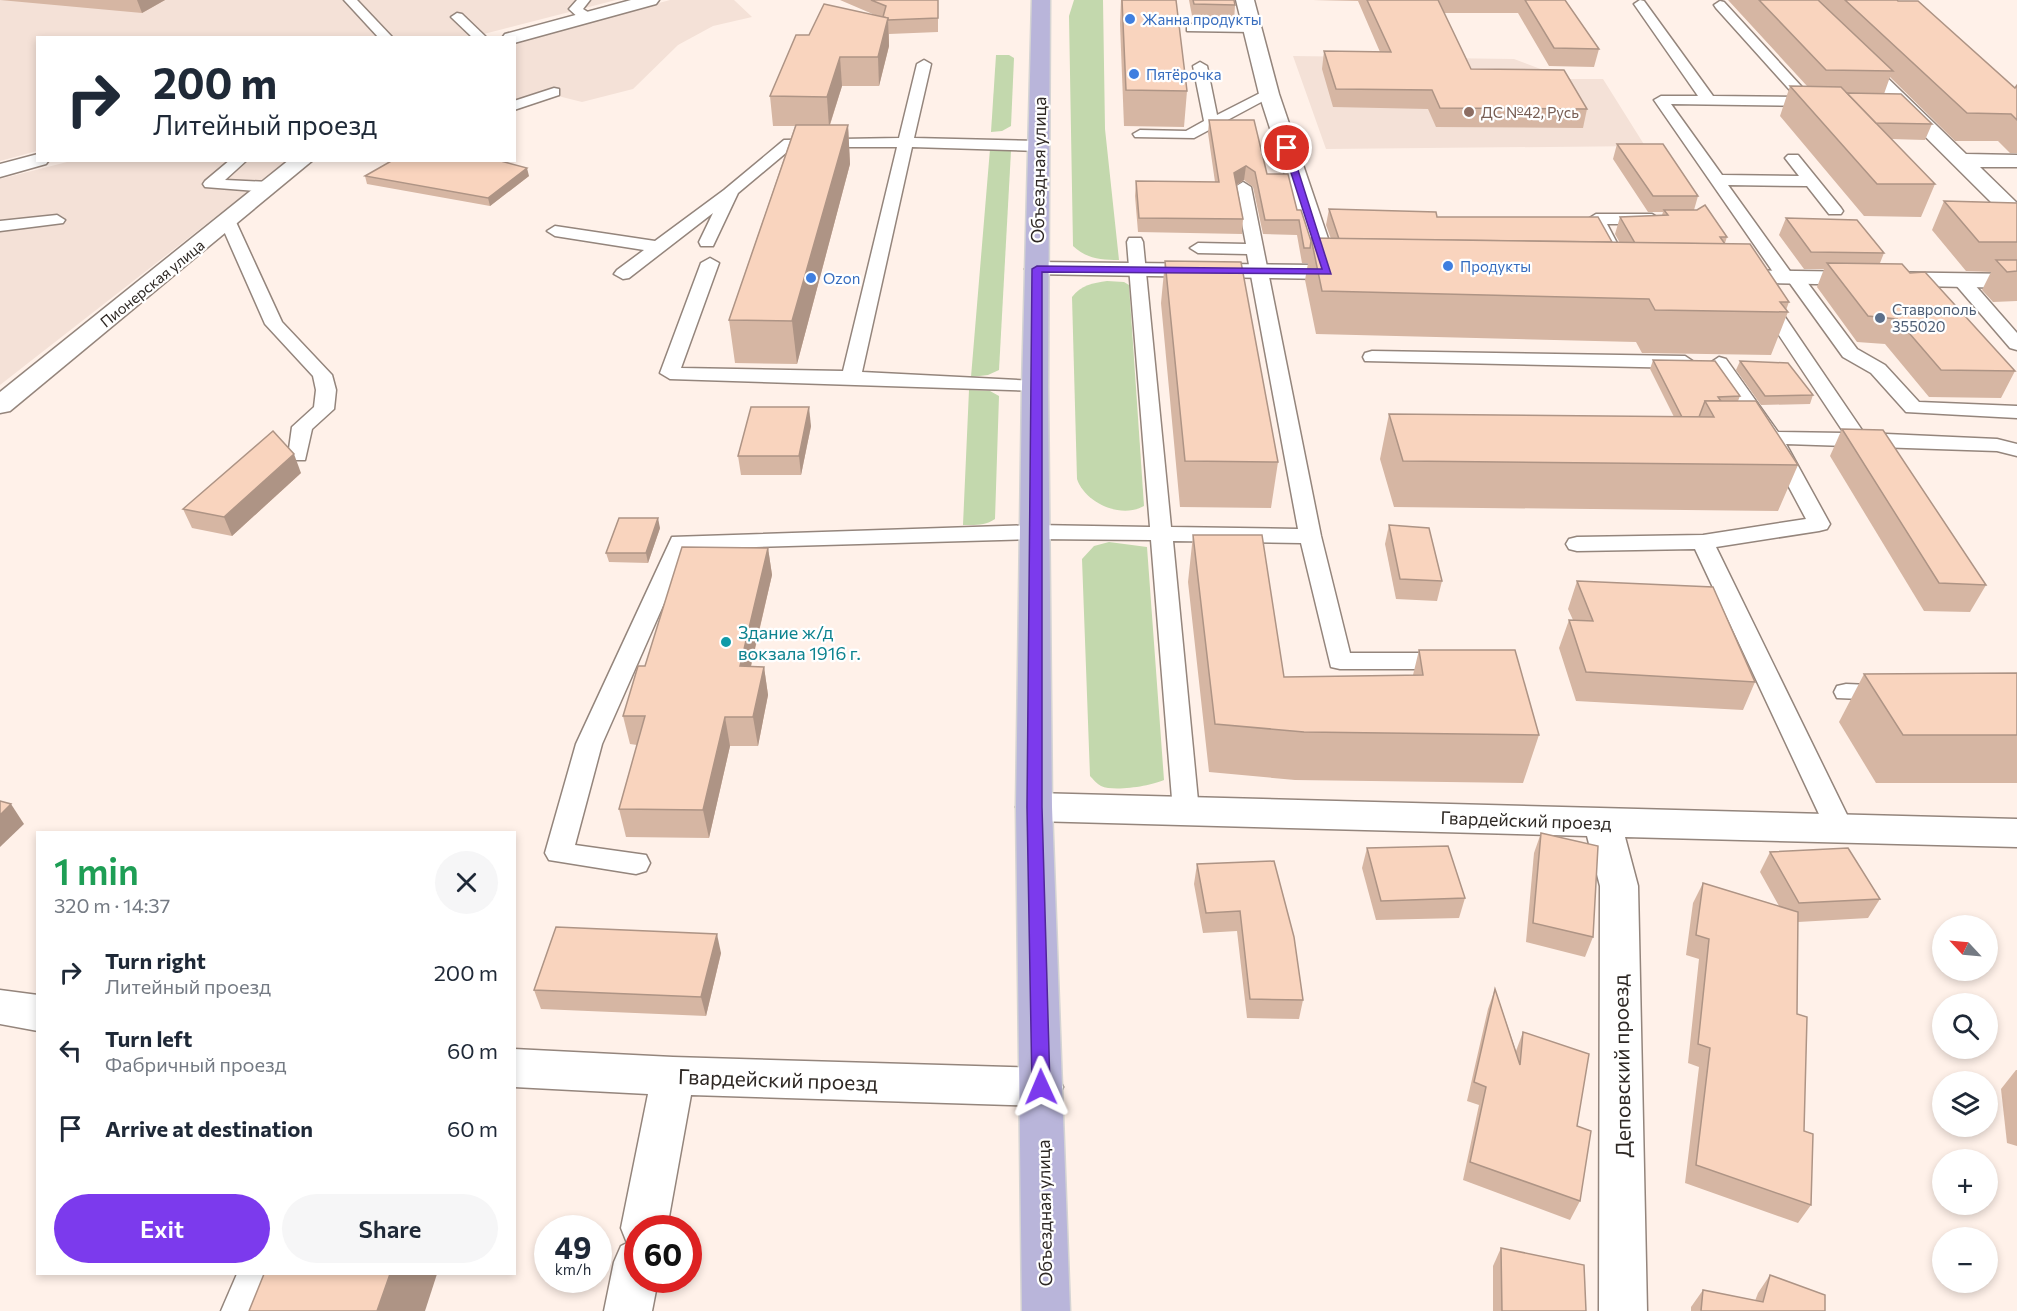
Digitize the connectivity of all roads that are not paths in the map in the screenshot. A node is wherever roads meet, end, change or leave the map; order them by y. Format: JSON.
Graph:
{"nodes":[{"id":1,"x":350,"y":0,"type":"edge"},
{"id":2,"x":650,"y":0,"type":"edge"},
{"id":3,"x":1041,"y":0,"type":"edge"},
{"id":4,"x":1245,"y":0,"type":"edge"},
{"id":5,"x":1797,"y":0,"type":"edge"},
{"id":6,"x":1641,"y":4,"type":"dead end"},
{"id":7,"x":1720,"y":5,"type":"dead end"},
{"id":8,"x":585,"y":9,"type":"edge"},
{"id":9,"x":457,"y":17,"type":"dead end"},
{"id":10,"x":1192,"y":28,"type":"edge"},
{"id":11,"x":1252,"y":28,"type":"junction"},
{"id":12,"x":385,"y":36,"type":"edge"},
{"id":13,"x":479,"y":36,"type":"edge"},
{"id":14,"x":516,"y":36,"type":"edge"},
{"id":15,"x":924,"y":64,"type":"dead end"},
{"id":16,"x":1200,"y":66,"type":"dead end"},
{"id":17,"x":554,"y":92,"type":"dead end"},
{"id":18,"x":1269,"y":94,"type":"junction"},
{"id":19,"x":1709,"y":101,"type":"junction"},
{"id":20,"x":1808,"y":102,"type":"junction"},
{"id":21,"x":1831,"y":103,"type":"edge"},
{"id":22,"x":1878,"y":103,"type":"edge"},
{"id":23,"x":1901,"y":104,"type":"junction"},
{"id":24,"x":516,"y":105,"type":"edge"},
{"id":25,"x":1212,"y":123,"type":"junction"},
{"id":26,"x":859,"y":125,"type":"dead end"},
{"id":27,"x":1140,"y":134,"type":"edge"},
{"id":28,"x":856,"y":142,"type":"junction"},
{"id":29,"x":905,"y":142,"type":"junction"},
{"id":30,"x":1038,"y":146,"type":"junction"},
{"id":31,"x":1793,"y":158,"type":"dead end"},
{"id":32,"x":1960,"y":160,"type":"junction"},
{"id":33,"x":36,"y":161,"type":"edge"},
{"id":34,"x":2017,"y":161,"type":"edge"},
{"id":35,"x":238,"y":162,"type":"edge"},
{"id":36,"x":301,"y":162,"type":"edge"},
{"id":37,"x":0,"y":171,"type":"edge"},
{"id":38,"x":1718,"y":180,"type":"junction"},
{"id":39,"x":1812,"y":181,"type":"junction"},
{"id":40,"x":270,"y":187,"type":"junction"},
{"id":41,"x":1243,"y":187,"type":"edge"},
{"id":42,"x":731,"y":191,"type":"junction"},
{"id":43,"x":1835,"y":211,"type":"dead end"},
{"id":44,"x":2017,"y":215,"type":"edge"},
{"id":45,"x":1671,"y":219,"type":"edge"},
{"id":46,"x":57,"y":220,"type":"dead end"},
{"id":47,"x":228,"y":222,"type":"junction"},
{"id":48,"x":0,"y":226,"type":"edge"},
{"id":49,"x":555,"y":231,"type":"dead end"},
{"id":50,"x":707,"y":242,"type":"dead end"},
{"id":51,"x":1135,"y":242,"type":"dead end"},
{"id":52,"x":658,"y":248,"type":"junction"},
{"id":53,"x":1198,"y":248,"type":"dead end"},
{"id":54,"x":1617,"y":257,"type":"edge"},
{"id":55,"x":1258,"y":260,"type":"junction"},
{"id":56,"x":710,"y":263,"type":"dead end"},
{"id":57,"x":1037,"y":269,"type":"junction"},
{"id":58,"x":1136,"y":270,"type":"junction"},
{"id":59,"x":1328,"y":272,"type":"junction"},
{"id":60,"x":1376,"y":272,"type":"edge"},
{"id":61,"x":623,"y":274,"type":"dead end"},
{"id":62,"x":1705,"y":277,"type":"edge"},
{"id":63,"x":1749,"y":277,"type":"junction"},
{"id":64,"x":1790,"y":278,"type":"junction"},
{"id":65,"x":1961,"y":280,"type":"junction"},
{"id":66,"x":2017,"y":280,"type":"edge"},
{"id":67,"x":2017,"y":344,"type":"edge"},
{"id":68,"x":1372,"y":357,"type":"dead end"},
{"id":69,"x":1719,"y":363,"type":"junction"},
{"id":70,"x":1742,"y":363,"type":"edge"},
{"id":71,"x":1787,"y":364,"type":"edge"},
{"id":72,"x":1810,"y":364,"type":"junction"},
{"id":73,"x":851,"y":377,"type":"junction"},
{"id":74,"x":1035,"y":387,"type":"junction"},
{"id":75,"x":4,"y":398,"type":"edge"},
{"id":76,"x":2017,"y":412,"type":"edge"},
{"id":77,"x":1726,"y":438,"type":"edge"},
{"id":78,"x":1858,"y":438,"type":"junction"},
{"id":79,"x":1773,"y":439,"type":"junction"},
{"id":80,"x":2017,"y":450,"type":"edge"},
{"id":81,"x":298,"y":456,"type":"dead end"},
{"id":82,"x":1035,"y":532,"type":"junction"},
{"id":83,"x":1160,"y":534,"type":"junction"},
{"id":84,"x":1310,"y":536,"type":"junction"},
{"id":85,"x":1703,"y":542,"type":"junction"},
{"id":86,"x":1577,"y":544,"type":"dead end"},
{"id":87,"x":1444,"y":661,"type":"edge"},
{"id":88,"x":1846,"y":692,"type":"dead end"},
{"id":89,"x":1914,"y":693,"type":"edge"},
{"id":90,"x":1035,"y":807,"type":"junction"},
{"id":91,"x":1186,"y":811,"type":"junction"},
{"id":92,"x":1602,"y":822,"type":"junction"},
{"id":93,"x":1839,"y":827,"type":"junction"},
{"id":94,"x":2017,"y":833,"type":"edge"},
{"id":95,"x":636,"y":863,"type":"dead end"},
{"id":96,"x":0,"y":1007,"type":"edge"},
{"id":97,"x":36,"y":1013,"type":"edge"},
{"id":98,"x":516,"y":1068,"type":"edge"},
{"id":99,"x":673,"y":1076,"type":"junction"},
{"id":100,"x":1041,"y":1087,"type":"junction"},
{"id":101,"x":646,"y":1215,"type":"edge"},
{"id":102,"x":261,"y":1275,"type":"edge"},
{"id":103,"x":632,"y":1293,"type":"edge"},
{"id":104,"x":245,"y":1311,"type":"edge"},
{"id":105,"x":628,"y":1311,"type":"edge"},
{"id":106,"x":1046,"y":1311,"type":"edge"},
{"id":107,"x":1623,"y":1311,"type":"edge"}],
"edges":[{"from":1,"to":12,"type":"lane"},
{"from":2,"to":8,"type":"street"},
{"from":3,"to":30,"type":"main road","name":"Объездная улица"},
{"from":4,"to":11,"type":"street"},
{"from":5,"to":23,"type":"street"},
{"from":6,"to":19,"type":"lane"},
{"from":7,"to":20,"type":"lane"},
{"from":8,"to":14,"type":"street"},
{"from":9,"to":13,"type":"lane"},
{"from":10,"to":11,"type":"lane"},
{"from":11,"to":18,"type":"street"},
{"from":15,"to":29,"type":"lane"},
{"from":16,"to":25,"type":"lane"},
{"from":17,"to":24,"type":"lane"},
{"from":18,"to":25,"type":"lane"},
{"from":18,"to":59,"type":"street"},
{"from":19,"to":20,"type":"lane"},
{"from":19,"to":38,"type":"lane"},
{"from":20,"to":21,"type":"lane"},
{"from":22,"to":23,"type":"lane"},
{"from":23,"to":32,"type":"street"},
{"from":25,"to":27,"type":"lane"},
{"from":26,"to":28,"type":"lane"},
{"from":28,"to":29,"type":"lane"},
{"from":28,"to":42,"type":"lane"},
{"from":29,"to":30,"type":"lane"},
{"from":29,"to":73,"type":"lane"},
{"from":30,"to":57,"type":"main road","name":"Объездная улица"},
{"from":31,"to":39,"type":"lane"},
{"from":32,"to":34,"type":"street"},
{"from":32,"to":44,"type":"street"},
{"from":33,"to":37,"type":"street"},
{"from":35,"to":40,"type":"lane"},
{"from":36,"to":40,"type":"street","name":"Пионерская улица"},
{"from":38,"to":39,"type":"lane"},
{"from":38,"to":64,"type":"lane"},
{"from":39,"to":43,"type":"lane"},
{"from":40,"to":47,"type":"street","name":"Пионерская улица"},
{"from":41,"to":55,"type":"lane"},
{"from":42,"to":50,"type":"lane"},
{"from":42,"to":52,"type":"lane"},
{"from":45,"to":54,"type":"lane"},
{"from":46,"to":48,"type":"lane"},
{"from":47,"to":75,"type":"street","name":"Пионерская улица"},
{"from":47,"to":81,"type":"lane"},
{"from":49,"to":52,"type":"lane"},
{"from":51,"to":58,"type":"lane"},
{"from":52,"to":61,"type":"lane"},
{"from":53,"to":55,"type":"lane"},
{"from":55,"to":58,"type":"street"},
{"from":55,"to":59,"type":"street"},
{"from":55,"to":84,"type":"lane"},
{"from":56,"to":73,"type":"lane"},
{"from":57,"to":58,"type":"street"},
{"from":57,"to":74,"type":"main road","name":"Объездная улица"},
{"from":58,"to":83,"type":"lane"},
{"from":59,"to":60,"type":"street"},
{"from":62,"to":63,"type":"street"},
{"from":63,"to":64,"type":"street"},
{"from":63,"to":72,"type":"lane"},
{"from":64,"to":65,"type":"street"},
{"from":64,"to":76,"type":"lane"},
{"from":65,"to":66,"type":"street"},
{"from":65,"to":67,"type":"lane"},
{"from":68,"to":69,"type":"lane"},
{"from":69,"to":70,"type":"lane"},
{"from":69,"to":79,"type":"lane"},
{"from":71,"to":72,"type":"lane"},
{"from":72,"to":78,"type":"lane"},
{"from":73,"to":74,"type":"lane"},
{"from":74,"to":82,"type":"main road","name":"Объездная улица"},
{"from":77,"to":79,"type":"lane"},
{"from":78,"to":79,"type":"lane"},
{"from":78,"to":80,"type":"lane"},
{"from":79,"to":85,"type":"lane"},
{"from":82,"to":83,"type":"lane"},
{"from":82,"to":90,"type":"main road","name":"Объездная улица"},
{"from":82,"to":95,"type":"lane"},
{"from":83,"to":84,"type":"lane"},
{"from":83,"to":91,"type":"lane"},
{"from":84,"to":87,"type":"lane"},
{"from":85,"to":86,"type":"lane"},
{"from":85,"to":93,"type":"lane"},
{"from":88,"to":89,"type":"lane"},
{"from":90,"to":91,"type":"street","name":"Гвардейский проезд"},
{"from":90,"to":100,"type":"main road","name":"Объездная улица"},
{"from":91,"to":92,"type":"street","name":"Гвардейский проезд"},
{"from":92,"to":93,"type":"street","name":"Гвардейский проезд"},
{"from":92,"to":107,"type":"street","name":"Деповский проезд"},
{"from":93,"to":94,"type":"street","name":"Гвардейский проезд"},
{"from":96,"to":97,"type":"street"},
{"from":98,"to":99,"type":"street","name":"Гвардейский проезд"},
{"from":99,"to":100,"type":"street","name":"Гвардейский проезд"},
{"from":99,"to":101,"type":"street"},
{"from":100,"to":106,"type":"main road","name":"Объездная улица"},
{"from":102,"to":104,"type":"street"},
{"from":103,"to":105,"type":"street"}]}
